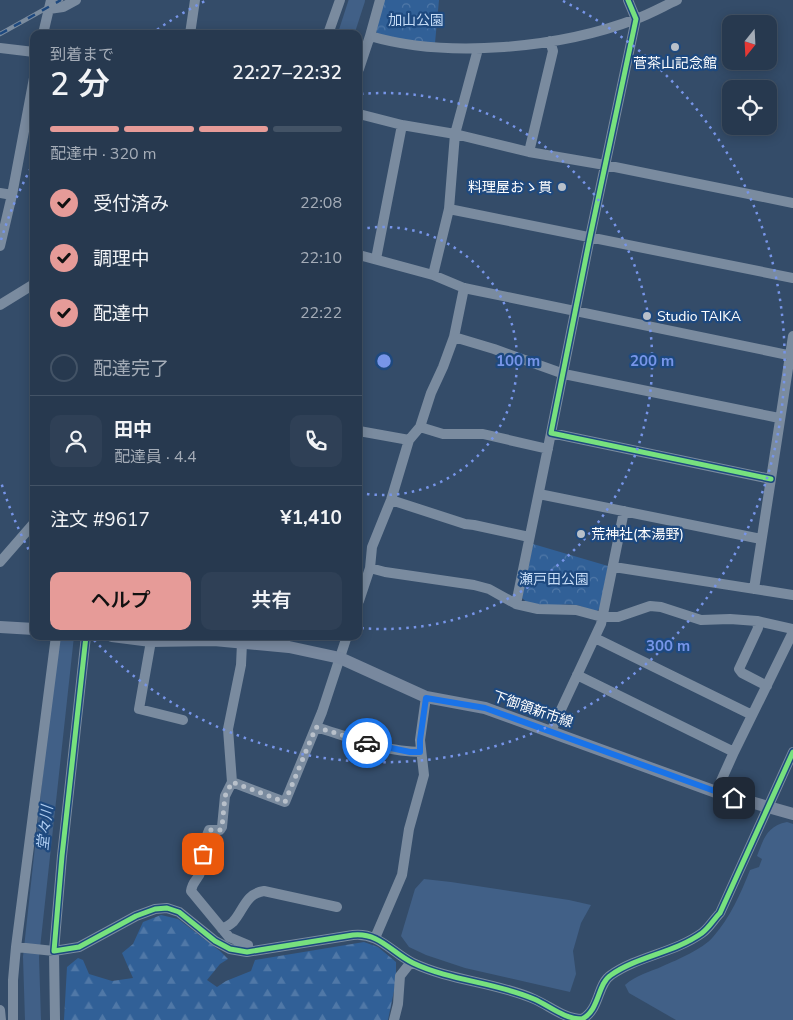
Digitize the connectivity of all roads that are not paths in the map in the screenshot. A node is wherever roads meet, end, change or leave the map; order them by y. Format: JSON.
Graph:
{"nodes":[{"id":1,"x":76,"y":0,"type":"edge"},
{"id":2,"x":195,"y":0,"type":"edge"},
{"id":3,"x":340,"y":0,"type":"edge"},
{"id":4,"x":380,"y":0,"type":"edge"},
{"id":5,"x":628,"y":0,"type":"edge"},
{"id":6,"x":677,"y":0,"type":"edge"},
{"id":7,"x":50,"y":5,"type":"edge"},
{"id":8,"x":636,"y":19,"type":"junction"},
{"id":9,"x":44,"y":30,"type":"edge"},
{"id":10,"x":191,"y":30,"type":"edge"},
{"id":11,"x":332,"y":30,"type":"edge"},
{"id":12,"x":370,"y":36,"type":"junction"},
{"id":13,"x":550,"y":41,"type":"junction"},
{"id":14,"x":0,"y":48,"type":"edge"},
{"id":15,"x":478,"y":49,"type":"junction"},
{"id":16,"x":30,"y":52,"type":"edge"},
{"id":17,"x":362,"y":60,"type":"edge"},
{"id":18,"x":30,"y":99,"type":"edge"},
{"id":19,"x":362,"y":115,"type":"edge"},
{"id":20,"x":402,"y":125,"type":"junction"},
{"id":21,"x":456,"y":134,"type":"junction"},
{"id":22,"x":529,"y":152,"type":"junction"},
{"id":23,"x":605,"y":165,"type":"junction"},
{"id":24,"x":0,"y":193,"type":"edge"},
{"id":25,"x":12,"y":195,"type":"junction"},
{"id":26,"x":793,"y":203,"type":"edge"},
{"id":27,"x":449,"y":210,"type":"junction"},
{"id":28,"x":590,"y":237,"type":"junction"},
{"id":29,"x":0,"y":246,"type":"edge"},
{"id":30,"x":362,"y":256,"type":"edge"},
{"id":31,"x":376,"y":258,"type":"junction"},
{"id":32,"x":433,"y":275,"type":"junction"},
{"id":33,"x":793,"y":278,"type":"edge"},
{"id":34,"x":30,"y":286,"type":"edge"},
{"id":35,"x":464,"y":288,"type":"junction"},
{"id":36,"x":0,"y":305,"type":"edge"},
{"id":37,"x":576,"y":311,"type":"junction"},
{"id":38,"x":793,"y":336,"type":"edge"},
{"id":39,"x":454,"y":337,"type":"junction"},
{"id":40,"x":792,"y":355,"type":"edge"},
{"id":41,"x":564,"y":374,"type":"junction"},
{"id":42,"x":779,"y":418,"type":"junction"},
{"id":43,"x":420,"y":428,"type":"junction"},
{"id":44,"x":362,"y":431,"type":"edge"},
{"id":45,"x":551,"y":433,"type":"junction"},
{"id":46,"x":409,"y":440,"type":"junction"},
{"id":47,"x":548,"y":448,"type":"junction"},
{"id":48,"x":771,"y":479,"type":"junction"},
{"id":49,"x":539,"y":494,"type":"junction"},
{"id":50,"x":391,"y":500,"type":"junction"},
{"id":51,"x":624,"y":511,"type":"junction"},
{"id":52,"x":30,"y":528,"type":"edge"},
{"id":53,"x":529,"y":537,"type":"junction"},
{"id":54,"x":761,"y":539,"type":"junction"},
{"id":55,"x":0,"y":562,"type":"edge"},
{"id":56,"x":370,"y":568,"type":"junction"},
{"id":57,"x":614,"y":568,"type":"junction"},
{"id":58,"x":754,"y":589,"type":"junction"},
{"id":59,"x":362,"y":593,"type":"edge"},
{"id":60,"x":793,"y":595,"type":"edge"},
{"id":61,"x":516,"y":604,"type":"junction"},
{"id":62,"x":602,"y":617,"type":"junction"},
{"id":63,"x":757,"y":621,"type":"junction"},
{"id":64,"x":0,"y":627,"type":"edge"},
{"id":65,"x":30,"y":629,"type":"edge"},
{"id":66,"x":793,"y":630,"type":"edge"},
{"id":67,"x":594,"y":638,"type":"junction"},
{"id":68,"x":56,"y":640,"type":"edge"},
{"id":69,"x":86,"y":640,"type":"edge"},
{"id":70,"x":143,"y":640,"type":"edge"},
{"id":71,"x":159,"y":640,"type":"edge"},
{"id":72,"x":225,"y":640,"type":"edge"},
{"id":73,"x":346,"y":640,"type":"edge"},
{"id":74,"x":151,"y":641,"type":"junction"},
{"id":75,"x":242,"y":643,"type":"junction"},
{"id":76,"x":340,"y":658,"type":"junction"},
{"id":77,"x":577,"y":675,"type":"junction"},
{"id":78,"x":767,"y":686,"type":"junction"},
{"id":79,"x":426,"y":698,"type":"junction"},
{"id":80,"x":752,"y":715,"type":"junction"},
{"id":81,"x":184,"y":720,"type":"dead end"},
{"id":82,"x":316,"y":727,"type":"junction"},
{"id":83,"x":551,"y":731,"type":"junction"},
{"id":84,"x":420,"y":752,"type":"junction"},
{"id":85,"x":734,"y":752,"type":"junction"},
{"id":86,"x":793,"y":752,"type":"edge"},
{"id":87,"x":232,"y":782,"type":"junction"},
{"id":88,"x":716,"y":792,"type":"junction"},
{"id":89,"x":768,"y":808,"type":"junction"},
{"id":90,"x":793,"y":814,"type":"edge"},
{"id":91,"x":337,"y":907,"type":"dead end"},
{"id":92,"x":222,"y":929,"type":"junction"},
{"id":93,"x":375,"y":938,"type":"junction"},
{"id":94,"x":19,"y":948,"type":"junction"},
{"id":95,"x":55,"y":951,"type":"junction"},
{"id":96,"x":247,"y":952,"type":"junction"},
{"id":97,"x":411,"y":962,"type":"junction"},
{"id":98,"x":0,"y":1010,"type":"edge"},
{"id":99,"x":1,"y":1020,"type":"edge"},
{"id":100,"x":13,"y":1020,"type":"edge"},
{"id":101,"x":55,"y":1020,"type":"edge"},
{"id":102,"x":394,"y":1020,"type":"edge"},
{"id":103,"x":582,"y":1020,"type":"edge"}],
"edges":[{"from":1,"to":7,"type":"street"},
{"from":2,"to":10,"type":"street"},
{"from":3,"to":11,"type":"street"},
{"from":4,"to":12,"type":"street"},
{"from":5,"to":8,"type":"street"},
{"from":6,"to":8,"type":"street"},
{"from":7,"to":9,"type":"street"},
{"from":8,"to":13,"type":"street"},
{"from":8,"to":23,"type":"street"},
{"from":12,"to":15,"type":"street"},
{"from":12,"to":17,"type":"street"},
{"from":13,"to":15,"type":"street"},
{"from":13,"to":22,"type":"street"},
{"from":14,"to":16,"type":"street"},
{"from":15,"to":21,"type":"street"},
{"from":18,"to":25,"type":"street"},
{"from":19,"to":20,"type":"street"},
{"from":20,"to":21,"type":"street"},
{"from":20,"to":31,"type":"street"},
{"from":21,"to":22,"type":"street"},
{"from":21,"to":27,"type":"street"},
{"from":22,"to":23,"type":"street"},
{"from":23,"to":26,"type":"street"},
{"from":23,"to":28,"type":"street"},
{"from":24,"to":25,"type":"street"},
{"from":25,"to":29,"type":"street"},
{"from":27,"to":28,"type":"street"},
{"from":27,"to":32,"type":"street"},
{"from":28,"to":33,"type":"street"},
{"from":28,"to":37,"type":"street"},
{"from":30,"to":31,"type":"street"},
{"from":31,"to":32,"type":"street"},
{"from":32,"to":35,"type":"street"},
{"from":34,"to":36,"type":"street"},
{"from":35,"to":37,"type":"street"},
{"from":35,"to":39,"type":"street"},
{"from":37,"to":40,"type":"street"},
{"from":37,"to":41,"type":"street"},
{"from":38,"to":40,"type":"street"},
{"from":39,"to":41,"type":"street"},
{"from":39,"to":43,"type":"street"},
{"from":40,"to":42,"type":"street"},
{"from":41,"to":42,"type":"street"},
{"from":41,"to":45,"type":"street"},
{"from":42,"to":48,"type":"street"},
{"from":43,"to":46,"type":"street"},
{"from":43,"to":47,"type":"street"},
{"from":44,"to":46,"type":"street"},
{"from":45,"to":47,"type":"street"},
{"from":45,"to":48,"type":"street"},
{"from":46,"to":50,"type":"street"},
{"from":47,"to":49,"type":"street"},
{"from":48,"to":54,"type":"street"},
{"from":49,"to":51,"type":"street"},
{"from":49,"to":53,"type":"street"},
{"from":50,"to":53,"type":"street"},
{"from":50,"to":56,"type":"street"},
{"from":51,"to":54,"type":"street"},
{"from":51,"to":57,"type":"street"},
{"from":52,"to":55,"type":"street"},
{"from":53,"to":61,"type":"street"},
{"from":54,"to":58,"type":"street"},
{"from":56,"to":59,"type":"street"},
{"from":56,"to":61,"type":"street"},
{"from":57,"to":58,"type":"street"},
{"from":57,"to":62,"type":"street"},
{"from":58,"to":60,"type":"street"},
{"from":61,"to":62,"type":"street"},
{"from":62,"to":63,"type":"street"},
{"from":62,"to":67,"type":"street"},
{"from":63,"to":66,"type":"street"},
{"from":63,"to":78,"type":"street"},
{"from":64,"to":65,"type":"main road"},
{"from":66,"to":78,"type":"street"},
{"from":67,"to":77,"type":"street"},
{"from":67,"to":80,"type":"street"},
{"from":68,"to":94,"type":"street"},
{"from":69,"to":95,"type":"street"},
{"from":70,"to":74,"type":"main road","name":"下御領新市線"},
{"from":71,"to":74,"type":"main road","name":"下御領新市線"},
{"from":72,"to":75,"type":"main road","name":"下御領新市線"},
{"from":73,"to":76,"type":"street"},
{"from":74,"to":81,"type":"street"},
{"from":75,"to":76,"type":"main road","name":"下御領新市線"},
{"from":75,"to":87,"type":"street"},
{"from":76,"to":79,"type":"main road","name":"下御領新市線"},
{"from":76,"to":82,"type":"street"},
{"from":77,"to":83,"type":"street"},
{"from":77,"to":85,"type":"street"},
{"from":78,"to":80,"type":"street"},
{"from":79,"to":83,"type":"main road","name":"下御領新市線"},
{"from":79,"to":84,"type":"street"},
{"from":80,"to":85,"type":"street"},
{"from":82,"to":84,"type":"street"},
{"from":82,"to":87,"type":"street"},
{"from":83,"to":88,"type":"main road","name":"下御領新市線"},
{"from":84,"to":93,"type":"street"},
{"from":85,"to":88,"type":"street"},
{"from":86,"to":89,"type":"street"},
{"from":87,"to":92,"type":"street"},
{"from":88,"to":89,"type":"main road","name":"下御領新市線"},
{"from":89,"to":90,"type":"main road","name":"下御領新市線"},
{"from":89,"to":103,"type":"street"},
{"from":91,"to":92,"type":"street"},
{"from":92,"to":96,"type":"street"},
{"from":93,"to":96,"type":"street"},
{"from":93,"to":97,"type":"street"},
{"from":94,"to":95,"type":"street"},
{"from":94,"to":100,"type":"street"},
{"from":95,"to":96,"type":"street"},
{"from":95,"to":101,"type":"street"},
{"from":97,"to":102,"type":"street"},
{"from":97,"to":103,"type":"street"},
{"from":98,"to":99,"type":"street"}]}
